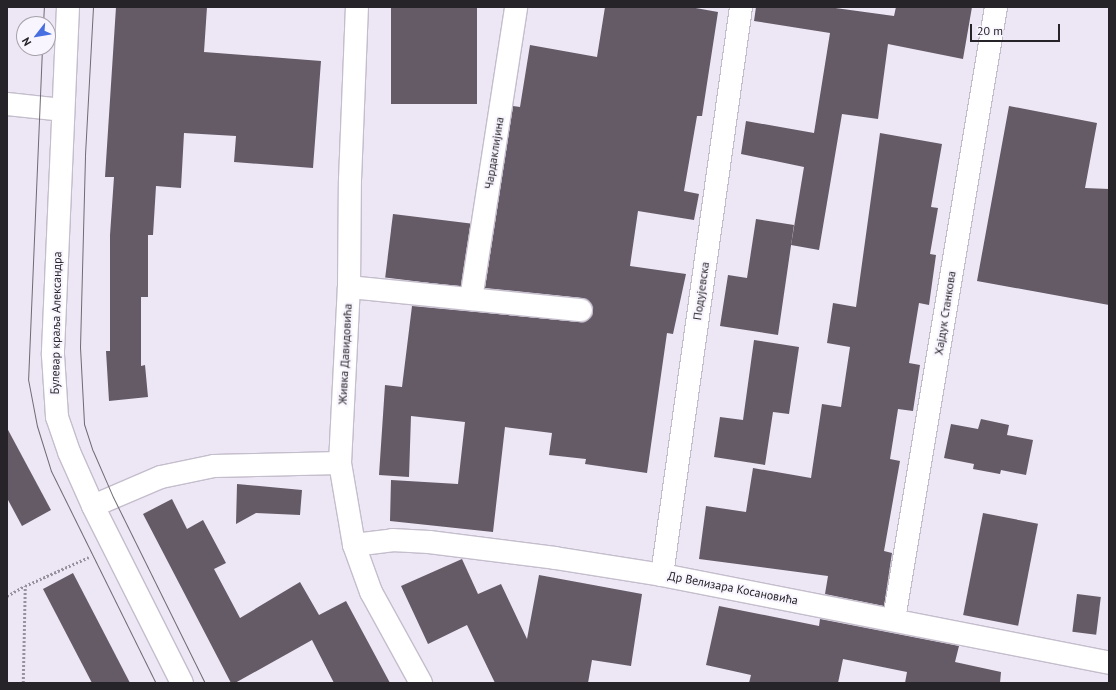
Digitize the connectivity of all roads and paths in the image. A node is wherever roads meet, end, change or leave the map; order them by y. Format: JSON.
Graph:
{"nodes":[{"id":1,"x":68,"y":7,"type":"edge"},
{"id":2,"x":357,"y":7,"type":"edge"},
{"id":3,"x":516,"y":7,"type":"edge"},
{"id":4,"x":741,"y":7,"type":"edge"},
{"id":5,"x":996,"y":7,"type":"edge"},
{"id":6,"x":7,"y":104,"type":"edge"},
{"id":7,"x":63,"y":110,"type":"junction"},
{"id":8,"x":349,"y":287,"type":"junction"},
{"id":9,"x":471,"y":299,"type":"junction"},
{"id":10,"x":581,"y":310,"type":"dead end"},
{"id":11,"x":340,"y":463,"type":"junction"},
{"id":12,"x":93,"y":506,"type":"junction"},
{"id":13,"x":113,"y":544,"type":"junction"},
{"id":14,"x":354,"y":545,"type":"junction"},
{"id":15,"x":662,"y":575,"type":"junction"},
{"id":16,"x":25,"y":586,"type":"junction"},
{"id":17,"x":7,"y":596,"type":"edge"},
{"id":18,"x":894,"y":619,"type":"junction"},
{"id":19,"x":1109,"y":663,"type":"edge"},
{"id":20,"x":23,"y":683,"type":"edge"},
{"id":21,"x":182,"y":683,"type":"edge"},
{"id":22,"x":421,"y":683,"type":"edge"}],
"edges":[{"from":1,"to":7,"type":"street","name":"Булевар краља Александра"},
{"from":2,"to":8,"type":"street","name":"Живка Давидовића"},
{"from":3,"to":9,"type":"street","name":"Чардаклијина"},
{"from":4,"to":15,"type":"street","name":"Подујевска"},
{"from":5,"to":18,"type":"street","name":"Хајдук Станкова"},
{"from":6,"to":7,"type":"street"},
{"from":7,"to":12,"type":"street","name":"Булевар краља Александра"},
{"from":8,"to":9,"type":"street"},
{"from":8,"to":11,"type":"street","name":"Живка Давидовића"},
{"from":9,"to":10,"type":"street"},
{"from":11,"to":12,"type":"street"},
{"from":11,"to":14,"type":"street","name":"Живка Давидовића"},
{"from":12,"to":13,"type":"street","name":"Булевар краља Александра"},
{"from":13,"to":16,"type":"path"},
{"from":13,"to":21,"type":"street","name":"Булевар краља Александра"},
{"from":14,"to":15,"type":"street","name":"Др Велизара Косановића"},
{"from":14,"to":22,"type":"street","name":"Живка Давидовића"},
{"from":15,"to":18,"type":"street","name":"Др Велизара Косановића"},
{"from":16,"to":17,"type":"path"},
{"from":16,"to":20,"type":"path"},
{"from":18,"to":19,"type":"street","name":"Др Велизара Косановића"}]}
